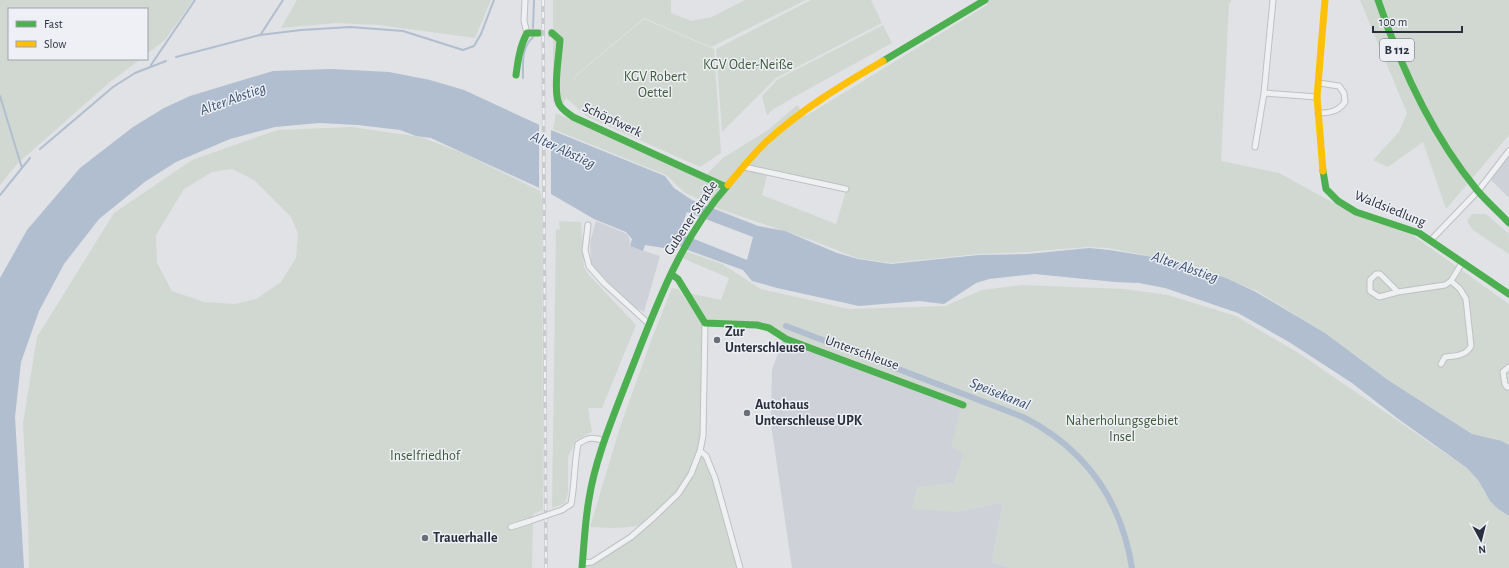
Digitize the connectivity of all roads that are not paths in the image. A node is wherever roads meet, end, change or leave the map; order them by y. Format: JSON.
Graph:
{"nodes":[{"id":1,"x":525,"y":0,"type":"edge"},
{"id":2,"x":983,"y":0,"type":"edge"},
{"id":3,"x":1272,"y":0,"type":"edge"},
{"id":4,"x":1325,"y":0,"type":"edge"},
{"id":5,"x":1378,"y":0,"type":"edge"},
{"id":6,"x":527,"y":33,"type":"junction"},
{"id":7,"x":538,"y":33,"type":"tunnel mouth"},
{"id":8,"x":552,"y":33,"type":"dead end"},
{"id":9,"x":516,"y":75,"type":"dead end"},
{"id":10,"x":1319,"y":84,"type":"junction"},
{"id":11,"x":1264,"y":93,"type":"junction"},
{"id":12,"x":1318,"y":97,"type":"junction"},
{"id":13,"x":1318,"y":113,"type":"junction"},
{"id":14,"x":1255,"y":147,"type":"dead end"},
{"id":15,"x":1509,"y":152,"type":"edge"},
{"id":16,"x":744,"y":168,"type":"junction"},
{"id":17,"x":726,"y":187,"type":"junction"},
{"id":18,"x":846,"y":189,"type":"dead end"},
{"id":19,"x":1478,"y":190,"type":"junction"},
{"id":20,"x":1509,"y":223,"type":"edge"},
{"id":21,"x":588,"y":226,"type":"dead end"},
{"id":22,"x":1431,"y":240,"type":"junction"},
{"id":23,"x":1462,"y":263,"type":"junction"},
{"id":24,"x":671,"y":274,"type":"junction"},
{"id":25,"x":1451,"y":281,"type":"junction"},
{"id":26,"x":1398,"y":292,"type":"junction"},
{"id":27,"x":1509,"y":294,"type":"edge"},
{"id":28,"x":705,"y":323,"type":"junction"},
{"id":29,"x":649,"y":324,"type":"junction"},
{"id":30,"x":1442,"y":364,"type":"dead end"},
{"id":31,"x":1509,"y":367,"type":"edge"},
{"id":32,"x":1509,"y":387,"type":"edge"},
{"id":33,"x":963,"y":405,"type":"dead end"},
{"id":34,"x":604,"y":441,"type":"junction"},
{"id":35,"x":700,"y":451,"type":"junction"},
{"id":36,"x":511,"y":527,"type":"dead end"},
{"id":37,"x":582,"y":565,"type":"edge"},
{"id":38,"x":740,"y":568,"type":"edge"}],
"edges":[{"from":1,"to":6,"type":"street"},
{"from":2,"to":16,"type":"street","name":"Gubener Straße"},
{"from":3,"to":11,"type":"street"},
{"from":4,"to":10,"type":"street","name":"Waldsiedlung"},
{"from":5,"to":19,"type":"street","number":"B 112"},
{"from":6,"to":7,"type":"street"},
{"from":6,"to":9,"type":"street"},
{"from":8,"to":17,"type":"street","name":"Schöpfwerk"},
{"from":10,"to":12,"type":"street","name":"Waldsiedlung"},
{"from":10,"to":13,"type":"street"},
{"from":11,"to":12,"type":"street"},
{"from":11,"to":14,"type":"street"},
{"from":12,"to":13,"type":"street","name":"Waldsiedlung"},
{"from":13,"to":22,"type":"street","name":"Waldsiedlung"},
{"from":15,"to":19,"type":"street"},
{"from":16,"to":17,"type":"street","name":"Gubener Straße"},
{"from":16,"to":18,"type":"street"},
{"from":17,"to":24,"type":"street","name":"Gubener Straße"},
{"from":19,"to":20,"type":"street","number":"B 112"},
{"from":19,"to":22,"type":"street"},
{"from":21,"to":29,"type":"street"},
{"from":22,"to":23,"type":"street","name":"Waldsiedlung"},
{"from":23,"to":25,"type":"street"},
{"from":23,"to":27,"type":"street","name":"Waldsiedlung"},
{"from":24,"to":28,"type":"street"},
{"from":24,"to":29,"type":"street","name":"Gubener Straße"},
{"from":25,"to":26,"type":"street"},
{"from":25,"to":30,"type":"street"},
{"from":26,"to":26,"type":"street"},
{"from":28,"to":33,"type":"street","name":"Unterschleuse"},
{"from":28,"to":35,"type":"street"},
{"from":29,"to":34,"type":"street","name":"Gubener Straße"},
{"from":31,"to":32,"type":"street"},
{"from":34,"to":36,"type":"street","bridge":true},
{"from":34,"to":37,"type":"street","name":"Gubener Straße"},
{"from":35,"to":37,"type":"street"},
{"from":35,"to":38,"type":"street"}]}
